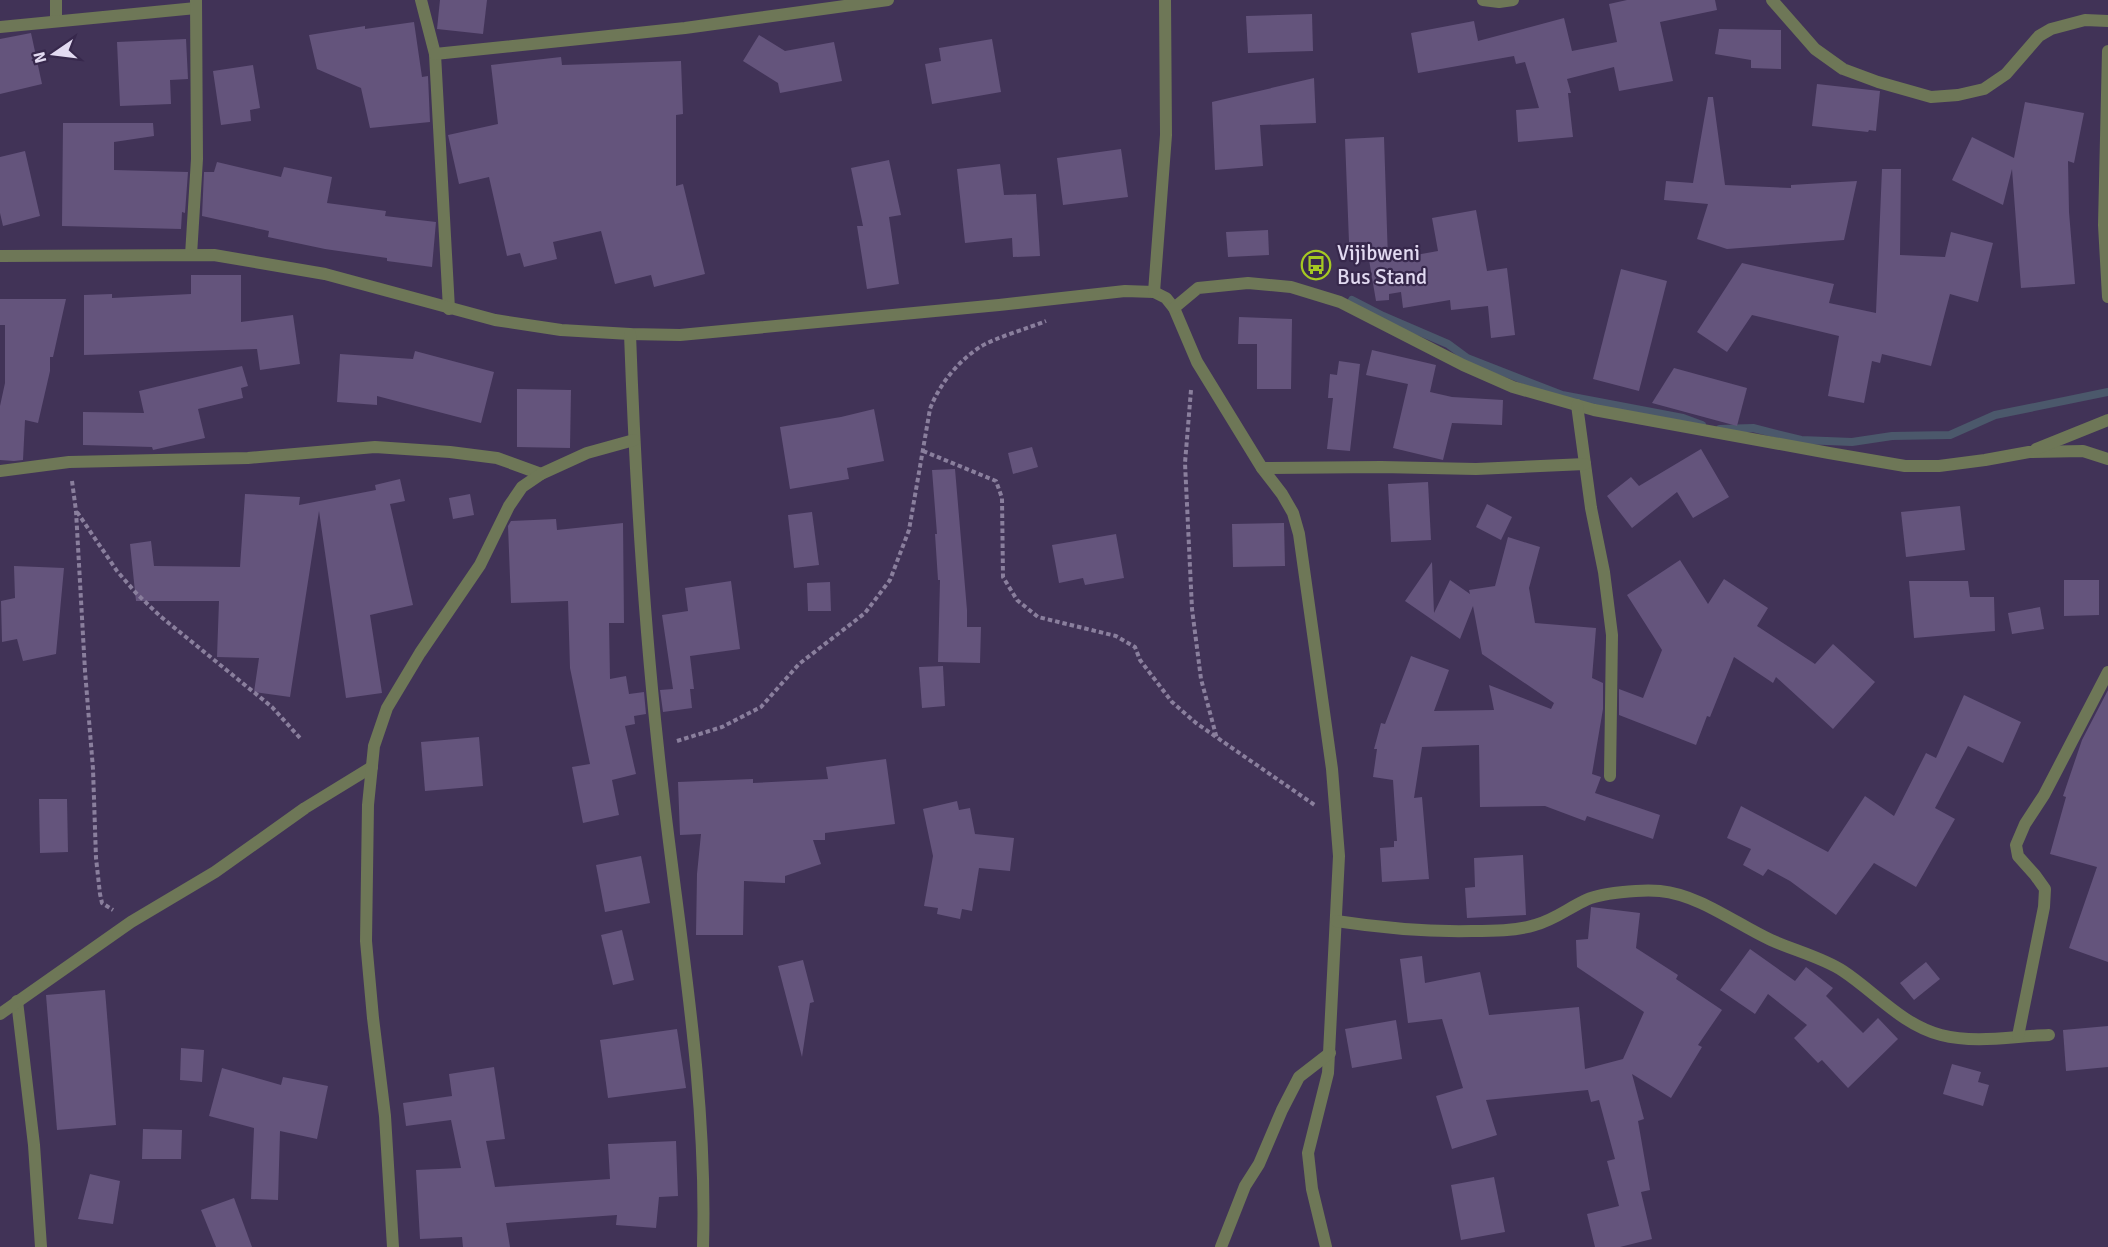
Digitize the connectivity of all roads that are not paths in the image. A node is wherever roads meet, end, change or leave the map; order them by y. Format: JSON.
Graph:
{"nodes":[{"id":1,"x":56,"y":0,"type":"edge"},
{"id":2,"x":421,"y":0,"type":"edge"},
{"id":3,"x":888,"y":0,"type":"edge"},
{"id":4,"x":1165,"y":0,"type":"edge"},
{"id":5,"x":1176,"y":0,"type":"edge"},
{"id":6,"x":1482,"y":0,"type":"edge"},
{"id":7,"x":1513,"y":0,"type":"edge"},
{"id":8,"x":1772,"y":0,"type":"edge"},
{"id":9,"x":196,"y":4,"type":"edge"},
{"id":10,"x":56,"y":21,"type":"junction"},
{"id":11,"x":2108,"y":21,"type":"edge"},
{"id":12,"x":0,"y":27,"type":"edge"},
{"id":13,"x":2108,"y":51,"type":"edge"},
{"id":14,"x":435,"y":54,"type":"junction"},
{"id":15,"x":191,"y":255,"type":"junction"},
{"id":16,"x":0,"y":256,"type":"edge"},
{"id":17,"x":1154,"y":292,"type":"junction"},
{"id":18,"x":2108,"y":297,"type":"edge"},
{"id":19,"x":1174,"y":308,"type":"junction"},
{"id":20,"x":449,"y":309,"type":"junction"},
{"id":21,"x":630,"y":334,"type":"junction"},
{"id":22,"x":1577,"y":405,"type":"junction"},
{"id":23,"x":2108,"y":420,"type":"edge"},
{"id":24,"x":634,"y":440,"type":"junction"},
{"id":25,"x":2029,"y":452,"type":"junction"},
{"id":26,"x":2108,"y":459,"type":"edge"},
{"id":27,"x":1585,"y":465,"type":"junction"},
{"id":28,"x":1262,"y":468,"type":"junction"},
{"id":29,"x":0,"y":471,"type":"edge"},
{"id":30,"x":541,"y":474,"type":"junction"},
{"id":31,"x":2108,"y":672,"type":"edge"},
{"id":32,"x":372,"y":767,"type":"junction"},
{"id":33,"x":1610,"y":776,"type":"dead end"},
{"id":34,"x":1336,"y":921,"type":"junction"},
{"id":35,"x":17,"y":1001,"type":"junction"},
{"id":36,"x":0,"y":1014,"type":"edge"},
{"id":37,"x":2049,"y":1035,"type":"dead end"},
{"id":38,"x":2018,"y":1036,"type":"junction"},
{"id":39,"x":1330,"y":1053,"type":"junction"},
{"id":40,"x":41,"y":1247,"type":"edge"},
{"id":41,"x":393,"y":1247,"type":"edge"},
{"id":42,"x":703,"y":1247,"type":"edge"},
{"id":43,"x":1221,"y":1247,"type":"edge"},
{"id":44,"x":1326,"y":1247,"type":"edge"}],
"edges":[{"from":1,"to":10,"type":"street"},
{"from":2,"to":14,"type":"street"},
{"from":3,"to":14,"type":"street"},
{"from":4,"to":5,"type":"street"},
{"from":4,"to":17,"type":"street"},
{"from":6,"to":7,"type":"street"},
{"from":8,"to":11,"type":"street"},
{"from":9,"to":10,"type":"street"},
{"from":9,"to":15,"type":"street"},
{"from":10,"to":12,"type":"street"},
{"from":13,"to":18,"type":"street"},
{"from":14,"to":20,"type":"street"},
{"from":15,"to":16,"type":"street"},
{"from":15,"to":20,"type":"street"},
{"from":17,"to":19,"type":"street"},
{"from":17,"to":21,"type":"street"},
{"from":19,"to":22,"type":"street"},
{"from":19,"to":28,"type":"street"},
{"from":20,"to":21,"type":"street"},
{"from":21,"to":24,"type":"street"},
{"from":22,"to":25,"type":"street"},
{"from":22,"to":27,"type":"street"},
{"from":23,"to":25,"type":"street"},
{"from":24,"to":30,"type":"street"},
{"from":24,"to":42,"type":"street"},
{"from":25,"to":26,"type":"street"},
{"from":27,"to":28,"type":"street"},
{"from":27,"to":33,"type":"street"},
{"from":28,"to":34,"type":"street"},
{"from":29,"to":30,"type":"street"},
{"from":30,"to":32,"type":"street"},
{"from":31,"to":38,"type":"street"},
{"from":32,"to":35,"type":"street"},
{"from":32,"to":41,"type":"street"},
{"from":34,"to":38,"type":"street"},
{"from":34,"to":39,"type":"street"},
{"from":35,"to":36,"type":"street"},
{"from":35,"to":40,"type":"street"},
{"from":37,"to":38,"type":"street"},
{"from":39,"to":43,"type":"street"},
{"from":39,"to":44,"type":"street"}]}
